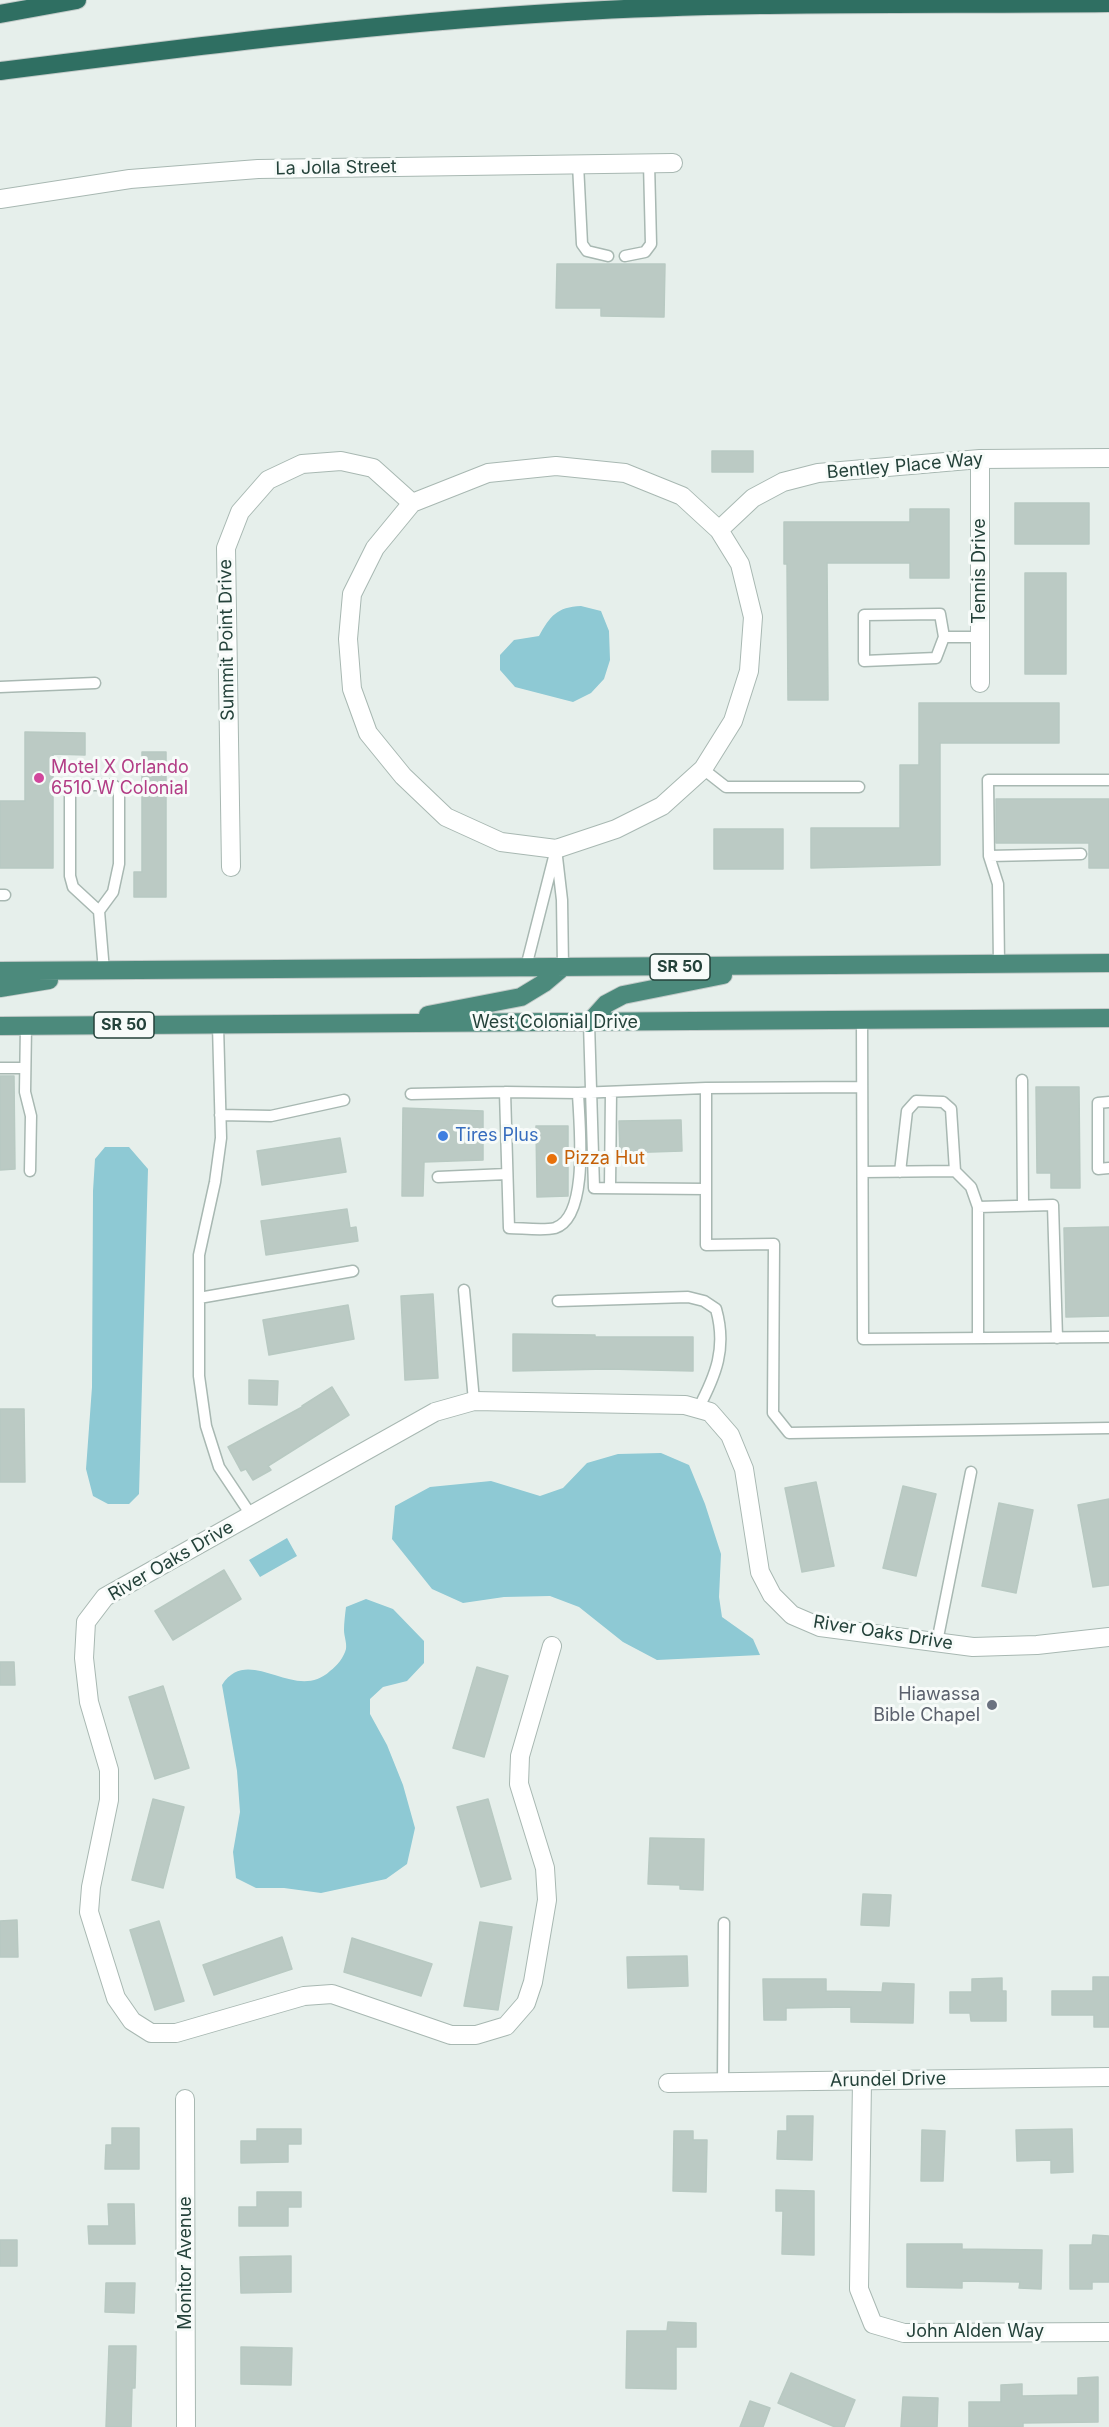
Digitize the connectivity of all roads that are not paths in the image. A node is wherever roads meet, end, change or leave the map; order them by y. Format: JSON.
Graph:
{"nodes":[{"id":1,"x":77,"y":0,"type":"edge"},
{"id":2,"x":1079,"y":3,"type":"junction"},
{"id":3,"x":1109,"y":3,"type":"edge"},
{"id":4,"x":1109,"y":12,"type":"edge"},
{"id":5,"x":0,"y":14,"type":"edge"},
{"id":6,"x":0,"y":71,"type":"edge"},
{"id":7,"x":649,"y":163,"type":"junction"},
{"id":8,"x":673,"y":163,"type":"dead end"},
{"id":9,"x":578,"y":164,"type":"junction"},
{"id":10,"x":0,"y":199,"type":"edge"},
{"id":11,"x":608,"y":256,"type":"dead end"},
{"id":12,"x":625,"y":256,"type":"dead end"},
{"id":13,"x":1109,"y":458,"type":"edge"},
{"id":14,"x":980,"y":459,"type":"junction"},
{"id":15,"x":412,"y":502,"type":"junction"},
{"id":16,"x":719,"y":530,"type":"junction"},
{"id":17,"x":944,"y":637,"type":"junction"},
{"id":18,"x":980,"y":637,"type":"junction"},
{"id":19,"x":95,"y":683,"type":"dead end"},
{"id":20,"x":980,"y":683,"type":"dead end"},
{"id":21,"x":0,"y":687,"type":"edge"},
{"id":22,"x":703,"y":769,"type":"junction"},
{"id":23,"x":1109,"y":780,"type":"edge"},
{"id":24,"x":859,"y":787,"type":"dead end"},
{"id":25,"x":556,"y":849,"type":"junction"},
{"id":26,"x":1081,"y":854,"type":"dead end"},
{"id":27,"x":989,"y":856,"type":"junction"},
{"id":28,"x":231,"y":867,"type":"dead end"},
{"id":29,"x":99,"y":911,"type":"junction"},
{"id":30,"x":1109,"y":963,"type":"edge"},
{"id":31,"x":999,"y":964,"type":"junction"},
{"id":32,"x":766,"y":966,"type":"junction"},
{"id":33,"x":526,"y":967,"type":"junction"},
{"id":34,"x":563,"y":967,"type":"junction"},
{"id":35,"x":0,"y":971,"type":"edge"},
{"id":36,"x":104,"y":971,"type":"junction"},
{"id":37,"x":0,"y":988,"type":"edge"},
{"id":38,"x":1109,"y":1018,"type":"edge"},
{"id":39,"x":862,"y":1020,"type":"junction"},
{"id":40,"x":589,"y":1023,"type":"junction"},
{"id":41,"x":385,"y":1024,"type":"junction"},
{"id":42,"x":218,"y":1025,"type":"junction"},
{"id":43,"x":0,"y":1026,"type":"edge"},
{"id":44,"x":26,"y":1026,"type":"junction"},
{"id":45,"x":0,"y":1068,"type":"edge"},
{"id":46,"x":25,"y":1068,"type":"junction"},
{"id":47,"x":1022,"y":1080,"type":"dead end"},
{"id":48,"x":862,"y":1087,"type":"junction"},
{"id":49,"x":706,"y":1088,"type":"junction"},
{"id":50,"x":505,"y":1092,"type":"junction"},
{"id":51,"x":592,"y":1092,"type":"junction"},
{"id":52,"x":611,"y":1092,"type":"junction"},
{"id":53,"x":578,"y":1093,"type":"junction"},
{"id":54,"x":411,"y":1094,"type":"dead end"},
{"id":55,"x":344,"y":1100,"type":"dead end"},
{"id":56,"x":1109,"y":1102,"type":"edge"},
{"id":57,"x":220,"y":1115,"type":"junction"},
{"id":58,"x":1109,"y":1168,"type":"edge"},
{"id":59,"x":30,"y":1171,"type":"dead end"},
{"id":60,"x":955,"y":1171,"type":"junction"},
{"id":61,"x":862,"y":1172,"type":"junction"},
{"id":62,"x":900,"y":1172,"type":"junction"},
{"id":63,"x":507,"y":1174,"type":"junction"},
{"id":64,"x":438,"y":1177,"type":"dead end"},
{"id":65,"x":610,"y":1187,"type":"junction"},
{"id":66,"x":705,"y":1189,"type":"junction"},
{"id":67,"x":1023,"y":1206,"type":"junction"},
{"id":68,"x":978,"y":1207,"type":"junction"},
{"id":69,"x":353,"y":1271,"type":"dead end"},
{"id":70,"x":464,"y":1290,"type":"dead end"},
{"id":71,"x":199,"y":1298,"type":"junction"},
{"id":72,"x":558,"y":1301,"type":"dead end"},
{"id":73,"x":1109,"y":1337,"type":"edge"},
{"id":74,"x":978,"y":1338,"type":"junction"},
{"id":75,"x":1057,"y":1338,"type":"junction"},
{"id":76,"x":474,"y":1401,"type":"junction"},
{"id":77,"x":698,"y":1409,"type":"junction"},
{"id":78,"x":1109,"y":1428,"type":"edge"},
{"id":79,"x":971,"y":1472,"type":"dead end"},
{"id":80,"x":251,"y":1515,"type":"junction"},
{"id":81,"x":1109,"y":1637,"type":"edge"},
{"id":82,"x":937,"y":1642,"type":"junction"},
{"id":83,"x":552,"y":1646,"type":"dead end"},
{"id":84,"x":724,"y":1923,"type":"dead end"},
{"id":85,"x":1109,"y":2077,"type":"edge"},
{"id":86,"x":862,"y":2080,"type":"junction"},
{"id":87,"x":723,"y":2082,"type":"junction"},
{"id":88,"x":668,"y":2083,"type":"dead end"},
{"id":89,"x":185,"y":2098,"type":"dead end"},
{"id":90,"x":1109,"y":2332,"type":"edge"},
{"id":91,"x":186,"y":2427,"type":"edge"}],
"edges":[{"from":1,"to":5,"type":"highway"},
{"from":2,"to":3,"type":"highway"},
{"from":2,"to":4,"type":"highway"},
{"from":2,"to":6,"type":"highway"},
{"from":7,"to":8,"type":"street","name":"La Jolla Street"},
{"from":7,"to":9,"type":"street","name":"La Jolla Street"},
{"from":7,"to":12,"type":"lane"},
{"from":9,"to":10,"type":"street","name":"La Jolla Street"},
{"from":9,"to":11,"type":"lane"},
{"from":13,"to":14,"type":"street","name":"Bentley Place Way"},
{"from":14,"to":16,"type":"street","name":"Bentley Place Way"},
{"from":14,"to":18,"type":"street","name":"Tennis Drive"},
{"from":15,"to":16,"type":"street"},
{"from":15,"to":25,"type":"street"},
{"from":15,"to":28,"type":"street","name":"Summit Point Drive"},
{"from":16,"to":22,"type":"street"},
{"from":17,"to":17,"type":"lane"},
{"from":17,"to":18,"type":"lane"},
{"from":18,"to":20,"type":"street","name":"Tennis Drive"},
{"from":19,"to":21,"type":"lane"},
{"from":22,"to":24,"type":"lane"},
{"from":22,"to":25,"type":"street"},
{"from":23,"to":27,"type":"lane"},
{"from":25,"to":33,"type":"lane"},
{"from":25,"to":34,"type":"lane"},
{"from":26,"to":27,"type":"lane"},
{"from":27,"to":31,"type":"lane"},
{"from":29,"to":29,"type":"lane"},
{"from":29,"to":36,"type":"lane"},
{"from":30,"to":31,"type":"highway","number":"SR 50"},
{"from":31,"to":32,"type":"highway","number":"SR 50"},
{"from":32,"to":34,"type":"highway","number":"SR 50"},
{"from":32,"to":40,"type":"highway"},
{"from":33,"to":34,"type":"highway","number":"SR 50"},
{"from":33,"to":36,"type":"highway","number":"SR 50"},
{"from":34,"to":41,"type":"highway"},
{"from":35,"to":36,"type":"highway","number":"SR 50"},
{"from":36,"to":37,"type":"highway"},
{"from":38,"to":39,"type":"highway","name":"West Colonial Drive","number":"SR 50"},
{"from":39,"to":40,"type":"highway","name":"West Colonial Drive","number":"SR 50"},
{"from":39,"to":48,"type":"lane"},
{"from":40,"to":41,"type":"highway","name":"West Colonial Drive","number":"SR 50"},
{"from":40,"to":51,"type":"lane"},
{"from":41,"to":42,"type":"highway","name":"West Colonial Drive","number":"SR 50"},
{"from":42,"to":44,"type":"highway","name":"West Colonial Drive","number":"SR 50"},
{"from":42,"to":57,"type":"lane"},
{"from":43,"to":44,"type":"highway","name":"West Colonial Drive","number":"SR 50"},
{"from":44,"to":46,"type":"lane"},
{"from":45,"to":46,"type":"lane"},
{"from":46,"to":59,"type":"lane"},
{"from":47,"to":67,"type":"lane"},
{"from":48,"to":49,"type":"lane"},
{"from":48,"to":61,"type":"lane"},
{"from":49,"to":52,"type":"lane"},
{"from":49,"to":66,"type":"lane"},
{"from":50,"to":53,"type":"lane"},
{"from":50,"to":54,"type":"lane"},
{"from":50,"to":63,"type":"lane"},
{"from":51,"to":52,"type":"lane"},
{"from":51,"to":53,"type":"lane"},
{"from":51,"to":65,"type":"lane"},
{"from":52,"to":65,"type":"lane"},
{"from":53,"to":63,"type":"lane"},
{"from":55,"to":57,"type":"lane"},
{"from":56,"to":58,"type":"lane"},
{"from":57,"to":71,"type":"lane"},
{"from":60,"to":62,"type":"lane"},
{"from":60,"to":62,"type":"lane"},
{"from":60,"to":68,"type":"lane"},
{"from":61,"to":62,"type":"lane"},
{"from":61,"to":74,"type":"lane"},
{"from":63,"to":64,"type":"lane"},
{"from":65,"to":66,"type":"lane"},
{"from":66,"to":78,"type":"lane"},
{"from":67,"to":68,"type":"lane"},
{"from":67,"to":75,"type":"lane"},
{"from":68,"to":74,"type":"lane"},
{"from":69,"to":71,"type":"lane"},
{"from":70,"to":76,"type":"lane"},
{"from":71,"to":80,"type":"lane"},
{"from":72,"to":77,"type":"lane"},
{"from":73,"to":75,"type":"lane"},
{"from":74,"to":75,"type":"lane"},
{"from":76,"to":77,"type":"street","name":"River Oaks Drive"},
{"from":76,"to":80,"type":"street","name":"River Oaks Drive"},
{"from":77,"to":82,"type":"street","name":"River Oaks Drive"},
{"from":79,"to":82,"type":"lane"},
{"from":80,"to":83,"type":"street","name":"River Oaks Drive"},
{"from":81,"to":82,"type":"street","name":"River Oaks Drive"},
{"from":84,"to":87,"type":"lane"},
{"from":85,"to":86,"type":"street","name":"Arundel Drive"},
{"from":86,"to":87,"type":"street","name":"Arundel Drive"},
{"from":86,"to":90,"type":"street","name":"John Alden Way"},
{"from":87,"to":88,"type":"street","name":"Arundel Drive"},
{"from":89,"to":91,"type":"street","name":"Monitor Avenue"}]}
